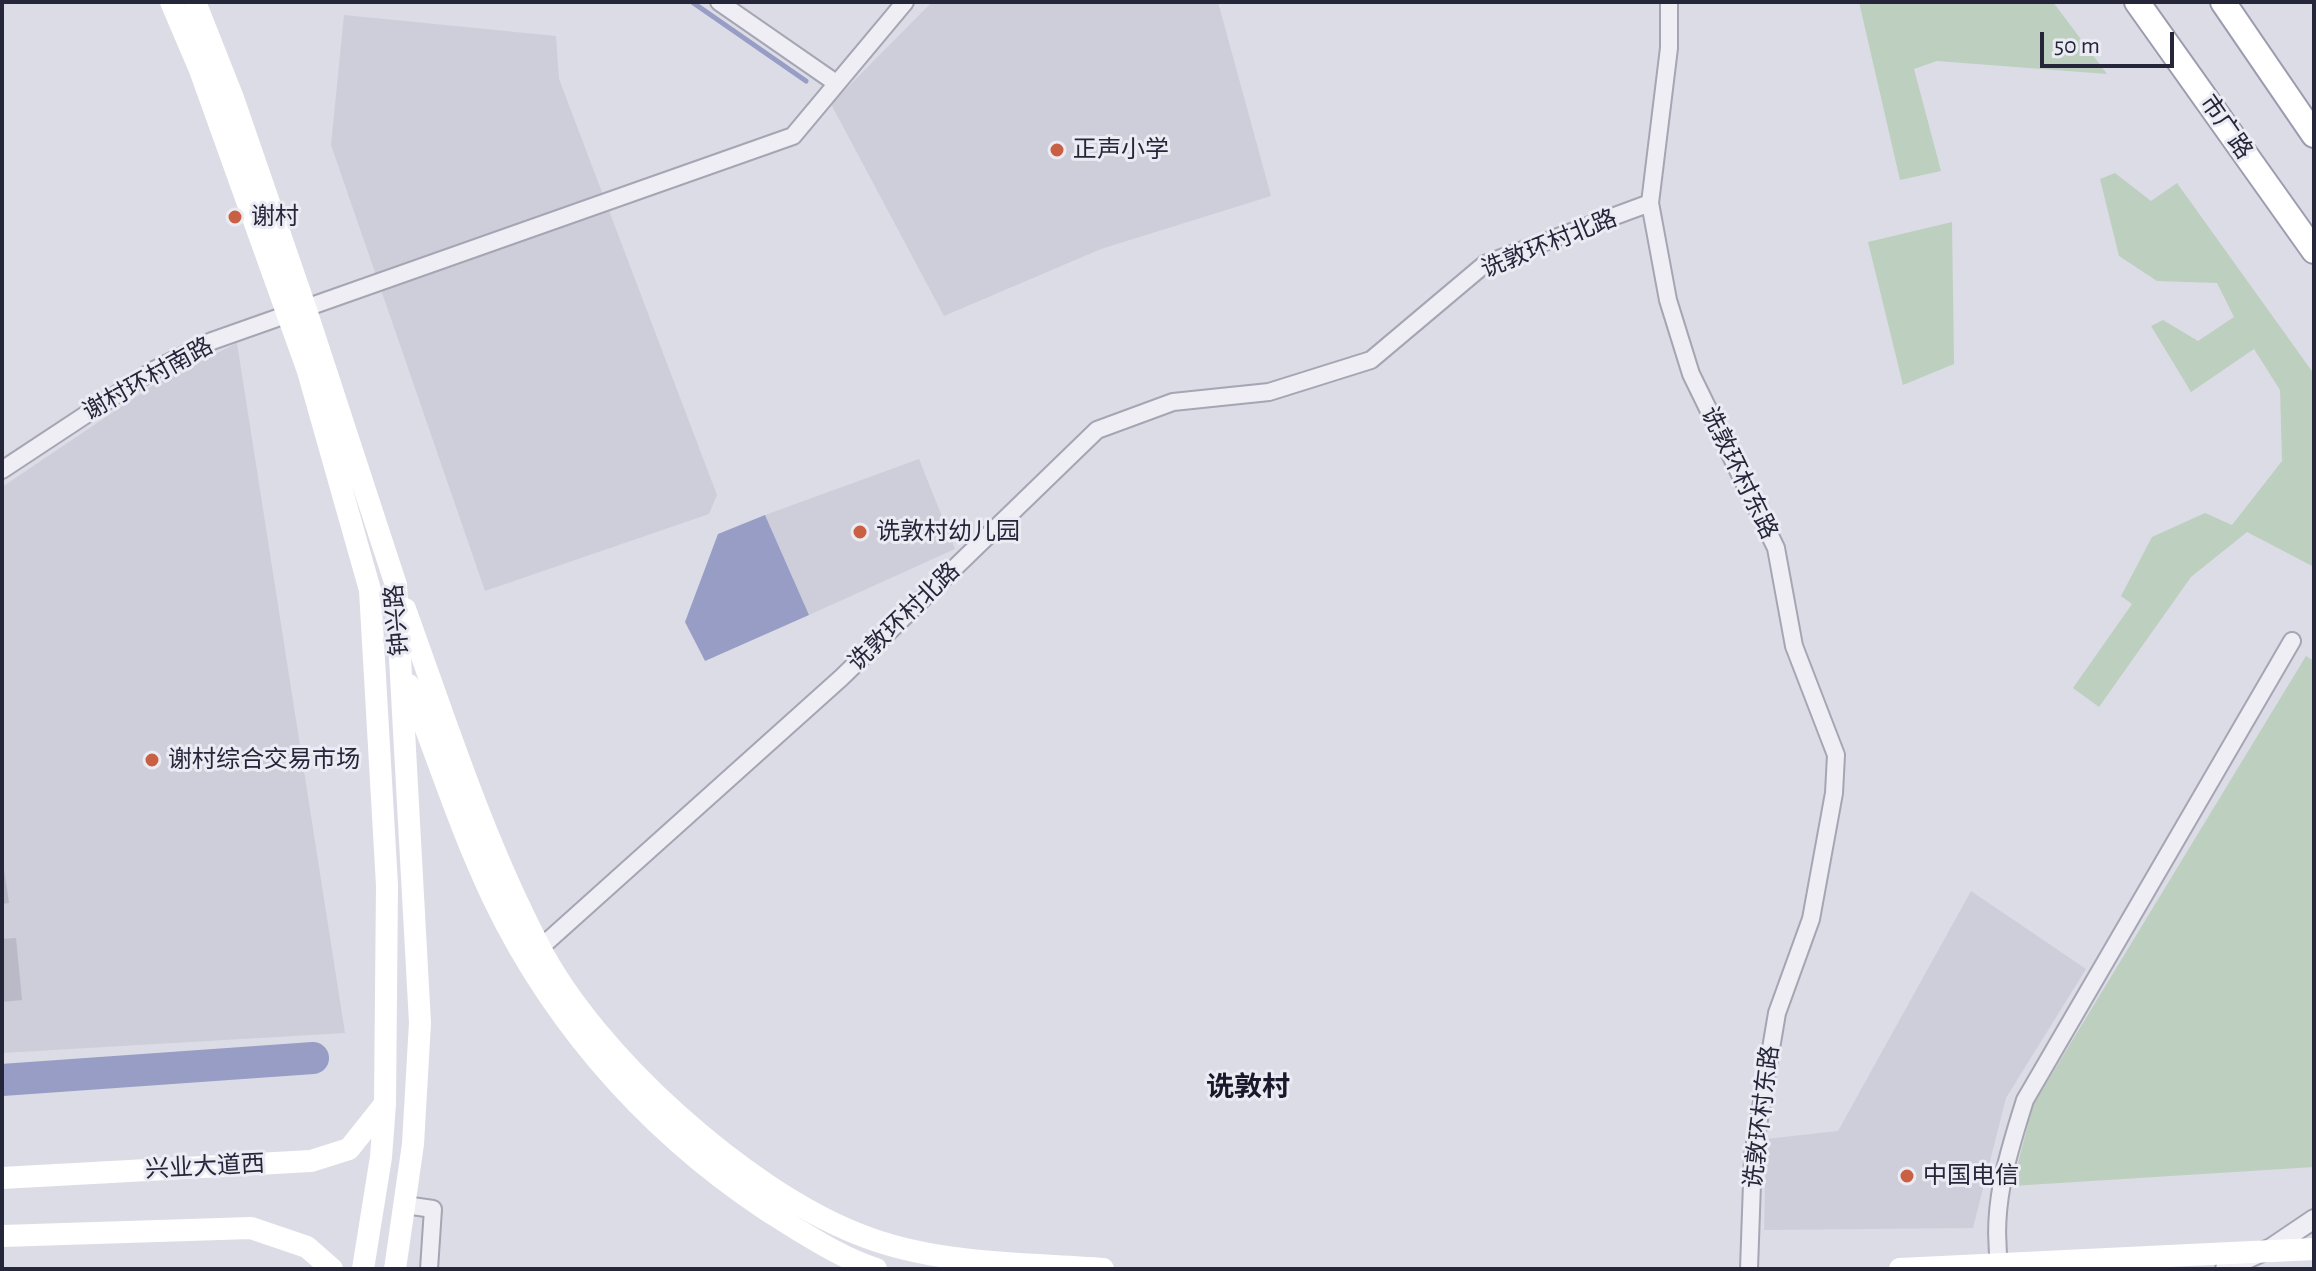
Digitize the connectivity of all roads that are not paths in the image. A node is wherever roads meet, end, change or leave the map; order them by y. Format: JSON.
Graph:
{"nodes":[{"id":1,"x":171,"y":2,"type":"edge"},
{"id":2,"x":195,"y":2,"type":"edge"},
{"id":3,"x":719,"y":2,"type":"edge"},
{"id":4,"x":905,"y":2,"type":"edge"},
{"id":5,"x":1669,"y":2,"type":"edge"},
{"id":6,"x":2137,"y":2,"type":"edge"},
{"id":7,"x":2223,"y":2,"type":"edge"},
{"id":8,"x":836,"y":83,"type":"junction"},
{"id":9,"x":2314,"y":135,"type":"edge"},
{"id":10,"x":1650,"y":203,"type":"junction"},
{"id":11,"x":2314,"y":251,"type":"edge"},
{"id":12,"x":295,"y":311,"type":"junction"},
{"id":13,"x":2,"y":470,"type":"edge"},
{"id":14,"x":396,"y":585,"type":"junction"},
{"id":15,"x":370,"y":590,"type":"junction"},
{"id":16,"x":2292,"y":641,"type":"dead end"},
{"id":17,"x":401,"y":666,"type":"junction"},
{"id":18,"x":442,"y":740,"type":"junction"},
{"id":19,"x":405,"y":745,"type":"junction"},
{"id":20,"x":378,"y":748,"type":"junction"},
{"id":21,"x":540,"y":948,"type":"junction"},
{"id":22,"x":385,"y":1104,"type":"junction"},
{"id":23,"x":2,"y":1178,"type":"edge"},
{"id":24,"x":405,"y":1205,"type":"junction"},
{"id":25,"x":2314,"y":1219,"type":"edge"},
{"id":26,"x":859,"y":1235,"type":"junction"},
{"id":27,"x":2,"y":1236,"type":"edge"},
{"id":28,"x":2271,"y":1248,"type":"junction"},
{"id":29,"x":2314,"y":1249,"type":"edge"},
{"id":30,"x":324,"y":1266,"type":"edge"},
{"id":31,"x":861,"y":1267,"type":"edge"},
{"id":32,"x":2000,"y":1267,"type":"edge"},
{"id":33,"x":363,"y":1269,"type":"edge"},
{"id":34,"x":395,"y":1269,"type":"edge"},
{"id":35,"x":429,"y":1269,"type":"edge"},
{"id":36,"x":1103,"y":1269,"type":"edge"},
{"id":37,"x":1749,"y":1269,"type":"edge"},
{"id":38,"x":1900,"y":1269,"type":"edge"},
{"id":39,"x":2225,"y":1269,"type":"edge"}],
"edges":[{"from":1,"to":12,"type":"main road","name":"钟兴路"},
{"from":2,"to":12,"type":"main road","name":"钟兴路"},
{"from":3,"to":8,"type":"street"},
{"from":4,"to":8,"type":"street","name":"谢村环村南路"},
{"from":5,"to":10,"type":"street","name":"诜敦环村东路"},
{"from":6,"to":11,"type":"main road","name":"市广路"},
{"from":7,"to":9,"type":"main road"},
{"from":8,"to":12,"type":"street","name":"谢村环村南路"},
{"from":10,"to":21,"type":"street","name":"诜敦环村北路"},
{"from":10,"to":37,"type":"street","name":"诜敦环村东路"},
{"from":12,"to":13,"type":"street","name":"谢村环村南路"},
{"from":12,"to":14,"type":"main road","name":"钟兴路"},
{"from":12,"to":15,"type":"main road","name":"钟兴路"},
{"from":14,"to":17,"type":"main road","name":"钟兴路"},
{"from":14,"to":18,"type":"main road"},
{"from":15,"to":17,"type":"main road"},
{"from":15,"to":20,"type":"main road","name":"钟兴路"},
{"from":16,"to":32,"type":"street"},
{"from":17,"to":18,"type":"main road"},
{"from":17,"to":19,"type":"main road","name":"钟兴路"},
{"from":18,"to":19,"type":"main road"},
{"from":18,"to":21,"type":"main road"},
{"from":18,"to":31,"type":"main road"},
{"from":19,"to":20,"type":"main road"},
{"from":19,"to":24,"type":"main road","name":"钟兴路"},
{"from":20,"to":22,"type":"main road","name":"钟兴路"},
{"from":21,"to":26,"type":"main road"},
{"from":22,"to":23,"type":"main road","name":"兴业大道西"},
{"from":22,"to":33,"type":"main road","name":"钟兴路"},
{"from":24,"to":34,"type":"main road","name":"钟兴路"},
{"from":24,"to":35,"type":"street"},
{"from":25,"to":28,"type":"street"},
{"from":26,"to":31,"type":"street"},
{"from":26,"to":36,"type":"main road"},
{"from":27,"to":30,"type":"main road"},
{"from":28,"to":29,"type":"main road"},
{"from":28,"to":32,"type":"main road"},
{"from":28,"to":39,"type":"street"},
{"from":32,"to":38,"type":"main road"}]}
